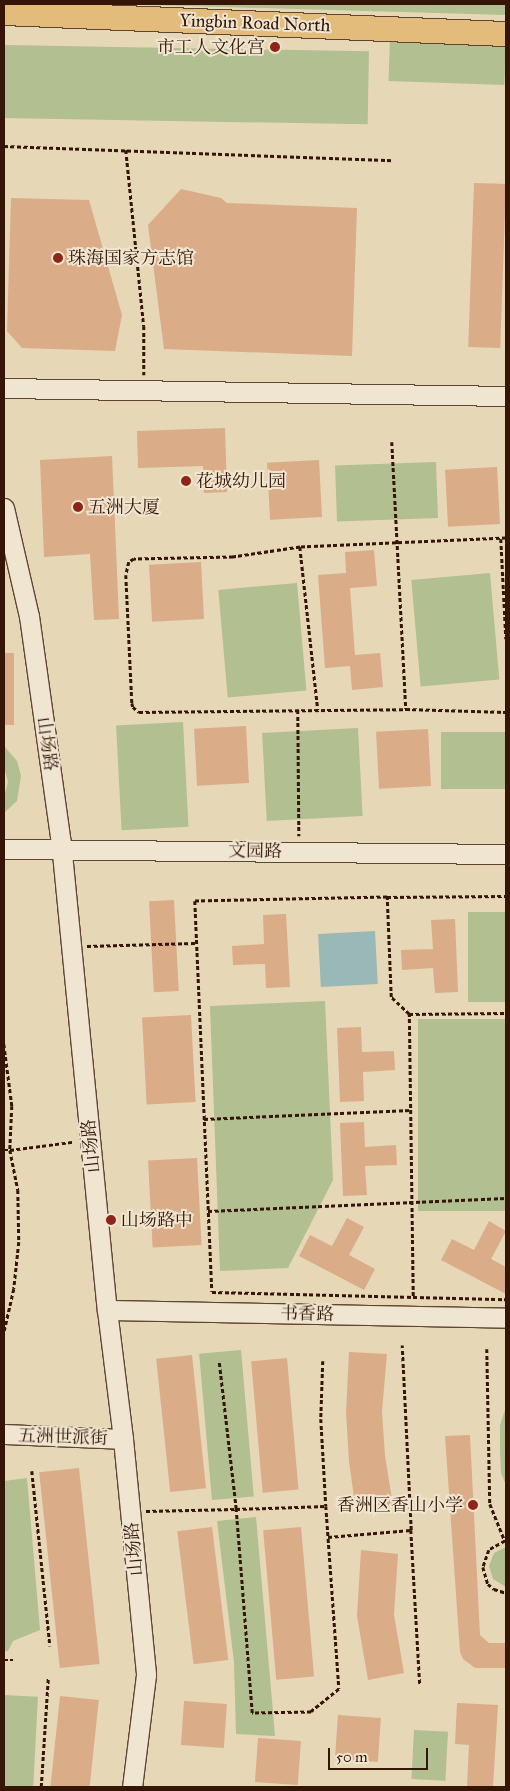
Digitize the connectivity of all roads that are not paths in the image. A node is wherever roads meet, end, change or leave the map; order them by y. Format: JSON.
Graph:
{"nodes":[{"id":1,"x":4,"y":13,"type":"edge"},
{"id":2,"x":506,"y":34,"type":"edge"},
{"id":3,"x":4,"y":388,"type":"edge"},
{"id":4,"x":506,"y":396,"type":"edge"},
{"id":5,"x":4,"y":508,"type":"edge"},
{"id":6,"x":61,"y":848,"type":"junction"},
{"id":7,"x":4,"y":849,"type":"edge"},
{"id":8,"x":506,"y":854,"type":"edge"},
{"id":9,"x":107,"y":1310,"type":"junction"},
{"id":10,"x":506,"y":1318,"type":"edge"},
{"id":11,"x":4,"y":1434,"type":"edge"},
{"id":12,"x":123,"y":1439,"type":"junction"},
{"id":13,"x":132,"y":1787,"type":"edge"}],
"edges":[{"from":1,"to":2,"type":"main road","name":"Yingbin Road North"},
{"from":3,"to":4,"type":"street"},
{"from":5,"to":6,"type":"street","name":"山场路"},
{"from":6,"to":7,"type":"street","name":"文园路"},
{"from":6,"to":8,"type":"street","name":"文园路"},
{"from":6,"to":9,"type":"street","name":"山场路"},
{"from":9,"to":10,"type":"street","name":"书香路"},
{"from":9,"to":12,"type":"street","name":"山场路"},
{"from":11,"to":12,"type":"street","name":"五洲世派街"},
{"from":12,"to":13,"type":"street","name":"山场路"}]}
